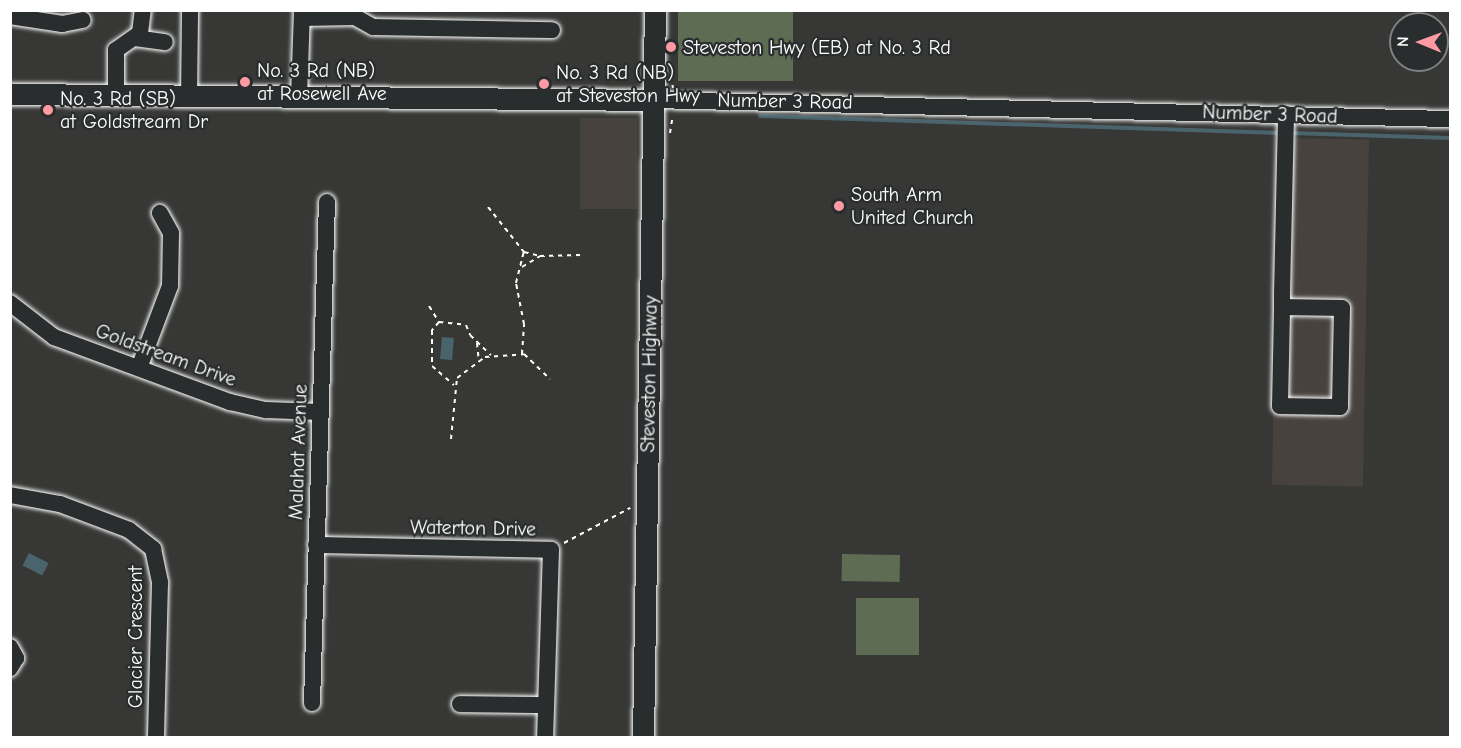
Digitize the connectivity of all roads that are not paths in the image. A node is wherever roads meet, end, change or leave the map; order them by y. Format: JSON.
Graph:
{"nodes":[{"id":1,"x":143,"y":10,"type":"edge"},
{"id":2,"x":190,"y":10,"type":"edge"},
{"id":3,"x":655,"y":10,"type":"edge"},
{"id":4,"x":302,"y":14,"type":"edge"},
{"id":5,"x":10,"y":16,"type":"edge"},
{"id":6,"x":54,"y":17,"type":"edge"},
{"id":7,"x":83,"y":20,"type":"dead end"},
{"id":8,"x":552,"y":30,"type":"dead end"},
{"id":9,"x":135,"y":38,"type":"junction"},
{"id":10,"x":165,"y":42,"type":"dead end"},
{"id":11,"x":10,"y":94,"type":"edge"},
{"id":12,"x":116,"y":96,"type":"junction"},
{"id":13,"x":189,"y":97,"type":"junction"},
{"id":14,"x":300,"y":97,"type":"junction"},
{"id":15,"x":653,"y":100,"type":"junction"},
{"id":16,"x":1286,"y":117,"type":"junction"},
{"id":17,"x":1450,"y":119,"type":"edge"},
{"id":18,"x":327,"y":202,"type":"dead end"},
{"id":19,"x":160,"y":213,"type":"dead end"},
{"id":20,"x":10,"y":303,"type":"edge"},
{"id":21,"x":1282,"y":307,"type":"junction"},
{"id":22,"x":139,"y":368,"type":"junction"},
{"id":23,"x":320,"y":412,"type":"junction"},
{"id":24,"x":10,"y":495,"type":"edge"},
{"id":25,"x":316,"y":545,"type":"junction"},
{"id":26,"x":10,"y":647,"type":"edge"},
{"id":27,"x":10,"y":668,"type":"edge"},
{"id":28,"x":312,"y":704,"type":"dead end"},
{"id":29,"x":460,"y":704,"type":"dead end"},
{"id":30,"x":546,"y":705,"type":"junction"},
{"id":31,"x":156,"y":738,"type":"edge"},
{"id":32,"x":545,"y":738,"type":"edge"},
{"id":33,"x":643,"y":738,"type":"edge"}],
"edges":[{"from":1,"to":9,"type":"street"},
{"from":2,"to":13,"type":"street"},
{"from":3,"to":15,"type":"main road","name":"Steveston Highway"},
{"from":4,"to":8,"type":"street"},
{"from":4,"to":14,"type":"street"},
{"from":5,"to":6,"type":"street"},
{"from":6,"to":7,"type":"street"},
{"from":9,"to":10,"type":"street"},
{"from":9,"to":12,"type":"street"},
{"from":11,"to":12,"type":"main road","name":"Number 3 Road"},
{"from":12,"to":13,"type":"main road","name":"Number 3 Road"},
{"from":13,"to":14,"type":"main road","name":"Number 3 Road"},
{"from":14,"to":15,"type":"main road","name":"Number 3 Road"},
{"from":15,"to":16,"type":"street","name":"Number 3 Road"},
{"from":15,"to":33,"type":"main road","name":"Steveston Highway"},
{"from":16,"to":17,"type":"street","name":"Number 3 Road"},
{"from":16,"to":21,"type":"street"},
{"from":18,"to":23,"type":"street","name":"Malahat Avenue"},
{"from":19,"to":22,"type":"street"},
{"from":20,"to":22,"type":"street","name":"Goldstream Drive"},
{"from":21,"to":21,"type":"street"},
{"from":22,"to":23,"type":"street","name":"Goldstream Drive"},
{"from":23,"to":25,"type":"street","name":"Malahat Avenue"},
{"from":24,"to":31,"type":"street","name":"Glacier Crescent"},
{"from":25,"to":28,"type":"street","name":"Malahat Avenue"},
{"from":25,"to":30,"type":"street","name":"Waterton Drive"},
{"from":26,"to":27,"type":"street"},
{"from":29,"to":30,"type":"street"},
{"from":30,"to":32,"type":"street","name":"Waterton Drive"}]}
